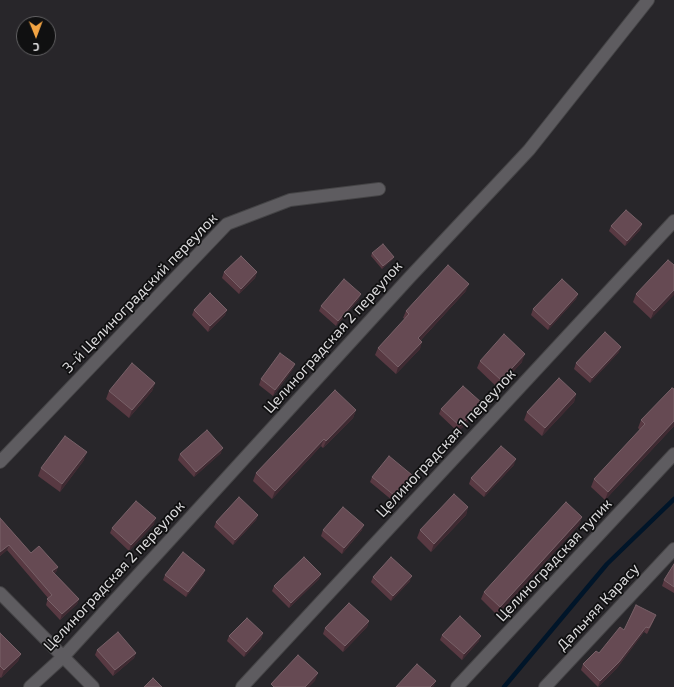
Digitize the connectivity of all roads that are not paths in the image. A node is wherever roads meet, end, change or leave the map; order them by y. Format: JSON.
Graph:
{"nodes":[{"id":1,"x":648,"y":0,"type":"edge"},
{"id":2,"x":379,"y":190,"type":"dead end"},
{"id":3,"x":674,"y":221,"type":"edge"},
{"id":4,"x":674,"y":454,"type":"edge"},
{"id":5,"x":0,"y":462,"type":"edge"},
{"id":6,"x":674,"y":549,"type":"edge"},
{"id":7,"x":0,"y":593,"type":"edge"},
{"id":8,"x":64,"y":656,"type":"junction"},
{"id":9,"x":30,"y":687,"type":"edge"},
{"id":10,"x":93,"y":687,"type":"edge"},
{"id":11,"x":242,"y":687,"type":"edge"},
{"id":12,"x":457,"y":687,"type":"edge"},
{"id":13,"x":545,"y":687,"type":"edge"}],
"edges":[{"from":1,"to":8,"type":"street","name":"Целиноградская 2 переулок"},
{"from":2,"to":5,"type":"street","name":"3-й Целиноградский переулок"},
{"from":3,"to":11,"type":"street","name":"Целиноградская 1 переулок"},
{"from":4,"to":12,"type":"street","name":"Целиноградская тупик"},
{"from":6,"to":13,"type":"street","name":"Дальняя Карасу"},
{"from":7,"to":8,"type":"street"},
{"from":8,"to":9,"type":"street","name":"Целиноградская 2 переулок"},
{"from":8,"to":10,"type":"street"}]}
